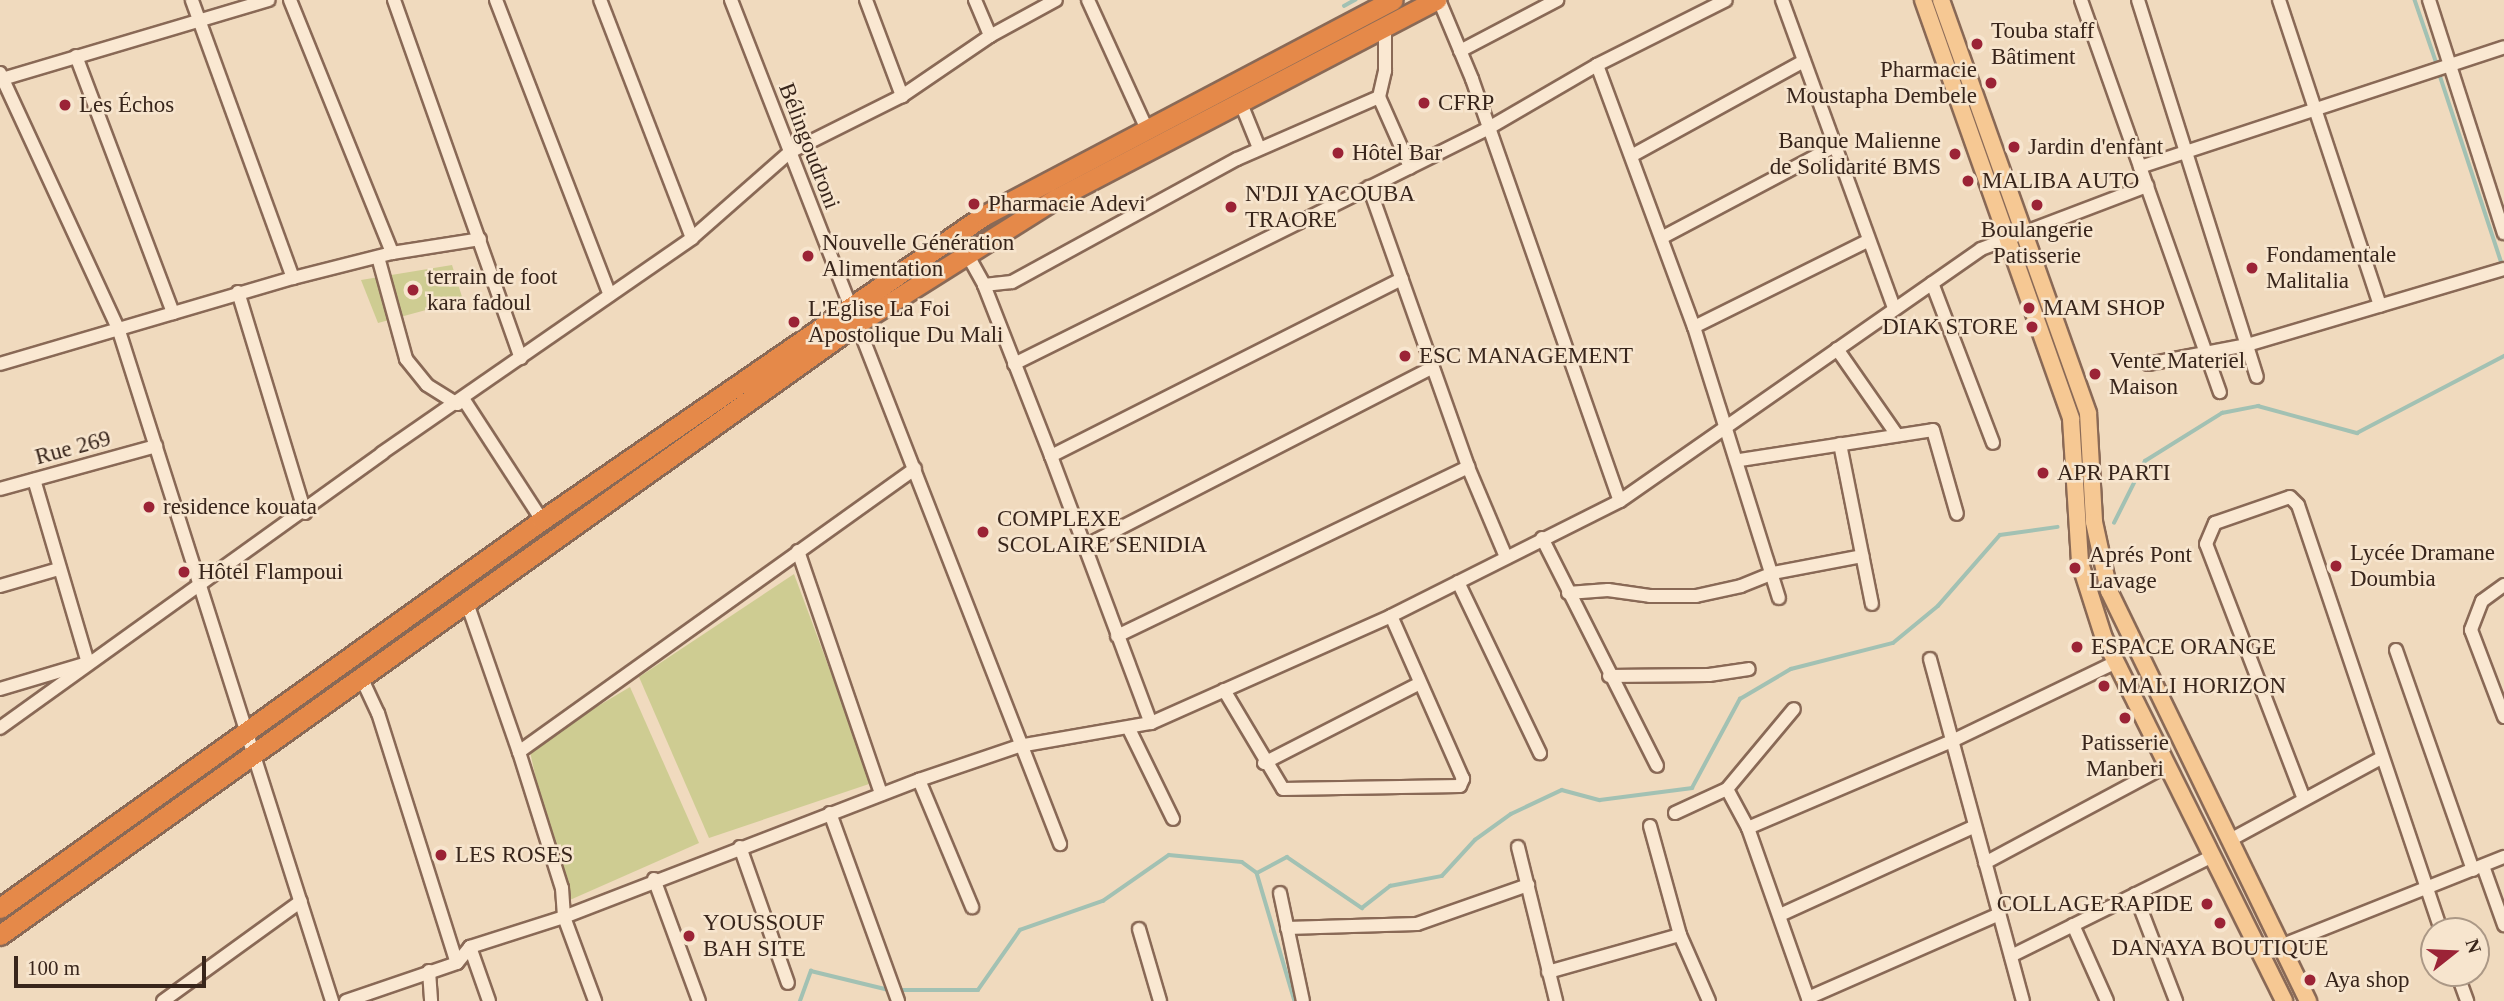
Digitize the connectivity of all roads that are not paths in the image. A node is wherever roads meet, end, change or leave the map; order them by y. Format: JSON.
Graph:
{"nodes":[{"id":1,"x":192,"y":0,"type":"edge"},
{"id":2,"x":269,"y":0,"type":"edge"},
{"id":3,"x":289,"y":0,"type":"edge"},
{"id":4,"x":394,"y":0,"type":"edge"},
{"id":5,"x":496,"y":0,"type":"edge"},
{"id":6,"x":600,"y":0,"type":"edge"},
{"id":7,"x":731,"y":0,"type":"edge"},
{"id":8,"x":866,"y":0,"type":"edge"},
{"id":9,"x":975,"y":0,"type":"edge"},
{"id":10,"x":1056,"y":0,"type":"edge"},
{"id":11,"x":1088,"y":0,"type":"edge"},
{"id":12,"x":1392,"y":0,"type":"edge"},
{"id":13,"x":1438,"y":0,"type":"edge"},
{"id":14,"x":1558,"y":0,"type":"edge"},
{"id":15,"x":1726,"y":0,"type":"edge"},
{"id":16,"x":1782,"y":0,"type":"edge"},
{"id":17,"x":1923,"y":0,"type":"edge"},
{"id":18,"x":1941,"y":0,"type":"edge"},
{"id":19,"x":2081,"y":0,"type":"edge"},
{"id":20,"x":2138,"y":0,"type":"edge"},
{"id":21,"x":2279,"y":0,"type":"edge"},
{"id":22,"x":2429,"y":0,"type":"edge"},
{"id":23,"x":197,"y":20,"type":"junction"},
{"id":24,"x":1385,"y":27,"type":"junction"},
{"id":25,"x":990,"y":36,"type":"junction"},
{"id":26,"x":2504,"y":47,"type":"edge"},
{"id":27,"x":1460,"y":51,"type":"junction"},
{"id":28,"x":76,"y":56,"type":"junction"},
{"id":29,"x":1804,"y":61,"type":"junction"},
{"id":30,"x":1597,"y":65,"type":"junction"},
{"id":31,"x":2450,"y":65,"type":"junction"},
{"id":32,"x":1,"y":76,"type":"edge"},
{"id":33,"x":902,"y":96,"type":"junction"},
{"id":34,"x":1379,"y":97,"type":"junction"},
{"id":35,"x":1240,"y":101,"type":"junction"},
{"id":36,"x":2315,"y":109,"type":"junction"},
{"id":37,"x":1146,"y":127,"type":"junction"},
{"id":38,"x":1487,"y":129,"type":"junction"},
{"id":39,"x":1835,"y":146,"type":"junction"},
{"id":40,"x":1259,"y":148,"type":"junction"},
{"id":41,"x":790,"y":152,"type":"junction"},
{"id":42,"x":2186,"y":152,"type":"junction"},
{"id":43,"x":1633,"y":155,"type":"junction"},
{"id":44,"x":1410,"y":167,"type":"junction"},
{"id":45,"x":2140,"y":167,"type":"junction"},
{"id":46,"x":2147,"y":186,"type":"junction"},
{"id":47,"x":1369,"y":187,"type":"junction"},
{"id":48,"x":2504,"y":233,"type":"edge"},
{"id":49,"x":2016,"y":235,"type":"junction"},
{"id":50,"x":1663,"y":237,"type":"junction"},
{"id":51,"x":692,"y":238,"type":"junction"},
{"id":52,"x":480,"y":239,"type":"junction"},
{"id":53,"x":1869,"y":240,"type":"junction"},
{"id":54,"x":966,"y":252,"type":"junction"},
{"id":55,"x":392,"y":253,"type":"junction"},
{"id":56,"x":378,"y":257,"type":"junction"},
{"id":57,"x":2504,"y":269,"type":"edge"},
{"id":58,"x":293,"y":278,"type":"junction"},
{"id":59,"x":1402,"y":279,"type":"junction"},
{"id":60,"x":1932,"y":283,"type":"junction"},
{"id":61,"x":984,"y":285,"type":"junction"},
{"id":62,"x":239,"y":292,"type":"junction"},
{"id":63,"x":610,"y":295,"type":"junction"},
{"id":64,"x":847,"y":306,"type":"junction"},
{"id":65,"x":2380,"y":306,"type":"junction"},
{"id":66,"x":1894,"y":308,"type":"junction"},
{"id":67,"x":173,"y":313,"type":"junction"},
{"id":68,"x":855,"y":325,"type":"junction"},
{"id":69,"x":1694,"y":327,"type":"junction"},
{"id":70,"x":119,"y":331,"type":"junction"},
{"id":71,"x":2247,"y":345,"type":"junction"},
{"id":72,"x":1837,"y":348,"type":"junction"},
{"id":73,"x":2207,"y":354,"type":"junction"},
{"id":74,"x":521,"y":358,"type":"junction"},
{"id":75,"x":0,"y":364,"type":"edge"},
{"id":76,"x":2148,"y":364,"type":"dead end"},
{"id":77,"x":1014,"y":365,"type":"junction"},
{"id":78,"x":1432,"y":368,"type":"junction"},
{"id":79,"x":2257,"y":377,"type":"dead end"},
{"id":80,"x":2220,"y":393,"type":"dead end"},
{"id":81,"x":461,"y":402,"type":"junction"},
{"id":82,"x":1725,"y":427,"type":"junction"},
{"id":83,"x":1897,"y":435,"type":"junction"},
{"id":84,"x":1993,"y":443,"type":"dead end"},
{"id":85,"x":1840,"y":444,"type":"junction"},
{"id":86,"x":156,"y":446,"type":"junction"},
{"id":87,"x":1051,"y":456,"type":"junction"},
{"id":88,"x":1740,"y":460,"type":"junction"},
{"id":89,"x":1468,"y":467,"type":"junction"},
{"id":90,"x":915,"y":468,"type":"junction"},
{"id":91,"x":34,"y":480,"type":"junction"},
{"id":92,"x":0,"y":489,"type":"edge"},
{"id":93,"x":1620,"y":501,"type":"junction"},
{"id":94,"x":305,"y":513,"type":"junction"},
{"id":95,"x":1957,"y":514,"type":"dead end"},
{"id":96,"x":542,"y":520,"type":"junction"},
{"id":97,"x":1542,"y":538,"type":"junction"},
{"id":98,"x":1084,"y":546,"type":"junction"},
{"id":99,"x":798,"y":551,"type":"junction"},
{"id":100,"x":1862,"y":556,"type":"junction"},
{"id":101,"x":1506,"y":557,"type":"junction"},
{"id":102,"x":59,"y":569,"type":"junction"},
{"id":103,"x":1773,"y":573,"type":"junction"},
{"id":104,"x":1458,"y":582,"type":"junction"},
{"id":105,"x":200,"y":585,"type":"junction"},
{"id":106,"x":2504,"y":585,"type":"edge"},
{"id":107,"x":0,"y":586,"type":"edge"},
{"id":108,"x":1568,"y":593,"type":"junction"},
{"id":109,"x":1779,"y":598,"type":"dead end"},
{"id":110,"x":467,"y":603,"type":"junction"},
{"id":111,"x":1872,"y":604,"type":"dead end"},
{"id":112,"x":1391,"y":617,"type":"junction"},
{"id":113,"x":1117,"y":636,"type":"junction"},
{"id":114,"x":2396,"y":650,"type":"dead end"},
{"id":115,"x":1930,"y":659,"type":"dead end"},
{"id":116,"x":2116,"y":662,"type":"junction"},
{"id":117,"x":88,"y":663,"type":"junction"},
{"id":118,"x":1749,"y":669,"type":"dead end"},
{"id":119,"x":1609,"y":676,"type":"junction"},
{"id":120,"x":361,"y":677,"type":"junction"},
{"id":121,"x":1420,"y":683,"type":"junction"},
{"id":122,"x":0,"y":689,"type":"edge"},
{"id":123,"x":1224,"y":690,"type":"junction"},
{"id":124,"x":1794,"y":709,"type":"dead end"},
{"id":125,"x":2504,"y":717,"type":"edge"},
{"id":126,"x":1151,"y":723,"type":"junction"},
{"id":127,"x":0,"y":728,"type":"edge"},
{"id":128,"x":1129,"y":729,"type":"junction"},
{"id":129,"x":248,"y":732,"type":"junction"},
{"id":130,"x":1952,"y":741,"type":"junction"},
{"id":131,"x":1019,"y":746,"type":"junction"},
{"id":132,"x":519,"y":752,"type":"junction"},
{"id":133,"x":254,"y":753,"type":"junction"},
{"id":134,"x":1540,"y":753,"type":"dead end"},
{"id":135,"x":2381,"y":758,"type":"junction"},
{"id":136,"x":1264,"y":762,"type":"junction"},
{"id":137,"x":2168,"y":765,"type":"junction"},
{"id":138,"x":1657,"y":766,"type":"dead end"},
{"id":139,"x":919,"y":780,"type":"junction"},
{"id":140,"x":1727,"y":789,"type":"junction"},
{"id":141,"x":881,"y":794,"type":"junction"},
{"id":142,"x":2304,"y":799,"type":"junction"},
{"id":143,"x":830,"y":813,"type":"junction"},
{"id":144,"x":1675,"y":813,"type":"dead end"},
{"id":145,"x":1173,"y":819,"type":"dead end"},
{"id":146,"x":1650,"y":826,"type":"dead end"},
{"id":147,"x":1975,"y":826,"type":"junction"},
{"id":148,"x":1748,"y":828,"type":"junction"},
{"id":149,"x":2230,"y":840,"type":"junction"},
{"id":150,"x":1060,"y":844,"type":"dead end"},
{"id":151,"x":740,"y":847,"type":"junction"},
{"id":152,"x":1518,"y":847,"type":"dead end"},
{"id":153,"x":2210,"y":857,"type":"junction"},
{"id":154,"x":2504,"y":857,"type":"edge"},
{"id":155,"x":1985,"y":863,"type":"junction"},
{"id":156,"x":2478,"y":868,"type":"junction"},
{"id":157,"x":654,"y":878,"type":"junction"},
{"id":158,"x":1528,"y":885,"type":"junction"},
{"id":159,"x":2425,"y":888,"type":"junction"},
{"id":160,"x":1280,"y":893,"type":"dead end"},
{"id":161,"x":2135,"y":894,"type":"junction"},
{"id":162,"x":301,"y":901,"type":"junction"},
{"id":163,"x":972,"y":907,"type":"dead end"},
{"id":164,"x":0,"y":908,"type":"edge"},
{"id":165,"x":1999,"y":914,"type":"junction"},
{"id":166,"x":1780,"y":915,"type":"junction"},
{"id":167,"x":564,"y":917,"type":"junction"},
{"id":168,"x":2436,"y":917,"type":"edge"},
{"id":169,"x":2073,"y":925,"type":"junction"},
{"id":170,"x":2504,"y":925,"type":"edge"},
{"id":171,"x":1287,"y":928,"type":"junction"},
{"id":172,"x":1139,"y":929,"type":"dead end"},
{"id":173,"x":0,"y":935,"type":"edge"},
{"id":174,"x":1680,"y":935,"type":"junction"},
{"id":175,"x":2281,"y":945,"type":"junction"},
{"id":176,"x":470,"y":947,"type":"junction"},
{"id":177,"x":2260,"y":954,"type":"junction"},
{"id":178,"x":2011,"y":956,"type":"junction"},
{"id":179,"x":457,"y":964,"type":"junction"},
{"id":180,"x":429,"y":971,"type":"junction"},
{"id":181,"x":1548,"y":972,"type":"junction"},
{"id":182,"x":788,"y":983,"type":"dead end"},
{"id":183,"x":374,"y":997,"type":"edge"},
{"id":184,"x":1809,"y":999,"type":"edge"},
{"id":185,"x":163,"y":1001,"type":"edge"},
{"id":186,"x":332,"y":1001,"type":"edge"},
{"id":187,"x":346,"y":1001,"type":"edge"},
{"id":188,"x":431,"y":1001,"type":"edge"},
{"id":189,"x":489,"y":1001,"type":"edge"},
{"id":190,"x":595,"y":1001,"type":"edge"},
{"id":191,"x":699,"y":1001,"type":"edge"},
{"id":192,"x":898,"y":1001,"type":"edge"},
{"id":193,"x":1160,"y":1001,"type":"edge"},
{"id":194,"x":1303,"y":1001,"type":"edge"},
{"id":195,"x":1556,"y":1001,"type":"edge"},
{"id":196,"x":1709,"y":1001,"type":"edge"},
{"id":197,"x":2023,"y":1001,"type":"edge"},
{"id":198,"x":2107,"y":1001,"type":"edge"},
{"id":199,"x":2176,"y":1001,"type":"edge"},
{"id":200,"x":2284,"y":1001,"type":"edge"},
{"id":201,"x":2308,"y":1001,"type":"edge"}],
"edges":[{"from":1,"to":23,"type":"street"},
{"from":2,"to":23,"type":"street"},
{"from":3,"to":55,"type":"street"},
{"from":4,"to":52,"type":"street"},
{"from":5,"to":63,"type":"street"},
{"from":6,"to":51,"type":"street"},
{"from":7,"to":41,"type":"street","name":"Bélingoudroni"},
{"from":8,"to":33,"type":"street"},
{"from":9,"to":25,"type":"street"},
{"from":10,"to":25,"type":"street"},
{"from":11,"to":37,"type":"street"},
{"from":12,"to":37,"type":"highway"},
{"from":13,"to":24,"type":"highway"},
{"from":13,"to":27,"type":"street"},
{"from":14,"to":27,"type":"street"},
{"from":15,"to":30,"type":"street"},
{"from":16,"to":29,"type":"street"},
{"from":17,"to":49,"type":"main road"},
{"from":18,"to":49,"type":"main road"},
{"from":19,"to":45,"type":"street"},
{"from":20,"to":42,"type":"street"},
{"from":21,"to":36,"type":"street"},
{"from":22,"to":31,"type":"street"},
{"from":23,"to":28,"type":"street"},
{"from":23,"to":58,"type":"street"},
{"from":24,"to":34,"type":"street"},
{"from":24,"to":35,"type":"highway"},
{"from":25,"to":33,"type":"street"},
{"from":26,"to":31,"type":"street"},
{"from":27,"to":38,"type":"street"},
{"from":28,"to":32,"type":"street"},
{"from":28,"to":67,"type":"street"},
{"from":29,"to":39,"type":"street"},
{"from":29,"to":43,"type":"street"},
{"from":30,"to":38,"type":"street"},
{"from":30,"to":43,"type":"street"},
{"from":31,"to":36,"type":"street"},
{"from":31,"to":48,"type":"street"},
{"from":32,"to":70,"type":"street"},
{"from":33,"to":41,"type":"street"},
{"from":34,"to":40,"type":"street"},
{"from":34,"to":44,"type":"street"},
{"from":35,"to":40,"type":"street"},
{"from":35,"to":54,"type":"highway"},
{"from":36,"to":42,"type":"street"},
{"from":36,"to":65,"type":"street"},
{"from":37,"to":64,"type":"highway"},
{"from":38,"to":44,"type":"street"},
{"from":38,"to":93,"type":"street"},
{"from":39,"to":50,"type":"street"},
{"from":39,"to":53,"type":"street"},
{"from":40,"to":61,"type":"street"},
{"from":41,"to":51,"type":"street"},
{"from":41,"to":64,"type":"street","name":"Bélingoudroni"},
{"from":42,"to":45,"type":"street"},
{"from":42,"to":71,"type":"street"},
{"from":43,"to":50,"type":"street"},
{"from":44,"to":47,"type":"street"},
{"from":45,"to":46,"type":"street"},
{"from":46,"to":49,"type":"street"},
{"from":46,"to":73,"type":"street"},
{"from":47,"to":59,"type":"street"},
{"from":47,"to":77,"type":"street"},
{"from":49,"to":60,"type":"street"},
{"from":49,"to":116,"type":"main road"},
{"from":49,"to":149,"type":"main road"},
{"from":50,"to":69,"type":"street"},
{"from":51,"to":63,"type":"street"},
{"from":52,"to":55,"type":"street"},
{"from":52,"to":74,"type":"street"},
{"from":53,"to":66,"type":"street"},
{"from":53,"to":69,"type":"street"},
{"from":54,"to":61,"type":"street"},
{"from":54,"to":68,"type":"highway"},
{"from":55,"to":56,"type":"street"},
{"from":56,"to":58,"type":"street"},
{"from":56,"to":81,"type":"street"},
{"from":57,"to":65,"type":"street"},
{"from":58,"to":62,"type":"street"},
{"from":59,"to":78,"type":"street"},
{"from":59,"to":87,"type":"street"},
{"from":60,"to":66,"type":"street"},
{"from":60,"to":84,"type":"street"},
{"from":61,"to":77,"type":"street"},
{"from":62,"to":67,"type":"street"},
{"from":62,"to":94,"type":"street"},
{"from":63,"to":74,"type":"street"},
{"from":64,"to":68,"type":"street","name":"Bélingoudroni"},
{"from":64,"to":96,"type":"highway"},
{"from":65,"to":71,"type":"street"},
{"from":66,"to":72,"type":"street"},
{"from":67,"to":70,"type":"street"},
{"from":68,"to":90,"type":"street","name":"Bélingoudroni"},
{"from":68,"to":110,"type":"highway"},
{"from":69,"to":82,"type":"street"},
{"from":70,"to":75,"type":"street"},
{"from":70,"to":86,"type":"street"},
{"from":71,"to":73,"type":"street"},
{"from":71,"to":79,"type":"street"},
{"from":72,"to":82,"type":"street"},
{"from":72,"to":83,"type":"street"},
{"from":73,"to":76,"type":"street"},
{"from":73,"to":80,"type":"street"},
{"from":74,"to":81,"type":"street"},
{"from":77,"to":87,"type":"street"},
{"from":78,"to":89,"type":"street"},
{"from":78,"to":98,"type":"street"},
{"from":81,"to":94,"type":"street"},
{"from":81,"to":96,"type":"street"},
{"from":82,"to":88,"type":"street"},
{"from":82,"to":93,"type":"street"},
{"from":83,"to":85,"type":"street"},
{"from":83,"to":95,"type":"street"},
{"from":85,"to":88,"type":"street"},
{"from":85,"to":100,"type":"street"},
{"from":86,"to":91,"type":"street","name":"Rue 269"},
{"from":86,"to":105,"type":"street"},
{"from":87,"to":98,"type":"street"},
{"from":88,"to":103,"type":"street"},
{"from":89,"to":101,"type":"street"},
{"from":89,"to":113,"type":"street"},
{"from":90,"to":99,"type":"street"},
{"from":90,"to":131,"type":"street","name":"Bélingoudroni"},
{"from":91,"to":92,"type":"street","name":"Rue 269"},
{"from":91,"to":102,"type":"street"},
{"from":93,"to":97,"type":"street"},
{"from":94,"to":105,"type":"street"},
{"from":96,"to":129,"type":"highway"},
{"from":97,"to":101,"type":"street"},
{"from":97,"to":108,"type":"street"},
{"from":98,"to":113,"type":"street"},
{"from":99,"to":132,"type":"street"},
{"from":99,"to":141,"type":"street"},
{"from":100,"to":103,"type":"street"},
{"from":100,"to":111,"type":"street"},
{"from":101,"to":104,"type":"street"},
{"from":102,"to":107,"type":"street"},
{"from":102,"to":117,"type":"street"},
{"from":103,"to":108,"type":"street"},
{"from":103,"to":109,"type":"street"},
{"from":104,"to":112,"type":"street"},
{"from":104,"to":134,"type":"street"},
{"from":105,"to":117,"type":"street"},
{"from":105,"to":129,"type":"street"},
{"from":106,"to":125,"type":"street"},
{"from":108,"to":119,"type":"street"},
{"from":110,"to":120,"type":"highway"},
{"from":110,"to":132,"type":"street"},
{"from":112,"to":121,"type":"street"},
{"from":112,"to":123,"type":"street"},
{"from":113,"to":126,"type":"street"},
{"from":114,"to":156,"type":"street"},
{"from":115,"to":130,"type":"street"},
{"from":116,"to":130,"type":"street"},
{"from":116,"to":137,"type":"main road"},
{"from":117,"to":122,"type":"street"},
{"from":117,"to":127,"type":"street"},
{"from":118,"to":119,"type":"street"},
{"from":119,"to":138,"type":"street"},
{"from":120,"to":133,"type":"highway"},
{"from":120,"to":179,"type":"street"},
{"from":121,"to":136,"type":"street"},
{"from":121,"to":136,"type":"street"},
{"from":123,"to":126,"type":"street"},
{"from":123,"to":136,"type":"street"},
{"from":124,"to":140,"type":"street"},
{"from":126,"to":128,"type":"street"},
{"from":128,"to":131,"type":"street"},
{"from":128,"to":145,"type":"street"},
{"from":129,"to":133,"type":"street"},
{"from":129,"to":164,"type":"highway"},
{"from":130,"to":147,"type":"street"},
{"from":130,"to":148,"type":"street"},
{"from":131,"to":139,"type":"street"},
{"from":131,"to":150,"type":"street","name":"Bélingoudroni"},
{"from":132,"to":167,"type":"street"},
{"from":133,"to":162,"type":"street"},
{"from":133,"to":173,"type":"highway"},
{"from":135,"to":142,"type":"street"},
{"from":135,"to":142,"type":"street"},
{"from":135,"to":159,"type":"street"},
{"from":137,"to":153,"type":"main road"},
{"from":137,"to":155,"type":"street"},
{"from":139,"to":141,"type":"street"},
{"from":139,"to":163,"type":"street"},
{"from":140,"to":144,"type":"street"},
{"from":140,"to":148,"type":"street"},
{"from":141,"to":143,"type":"street"},
{"from":142,"to":149,"type":"street"},
{"from":143,"to":151,"type":"street"},
{"from":143,"to":192,"type":"street"},
{"from":146,"to":174,"type":"street"},
{"from":147,"to":155,"type":"street"},
{"from":147,"to":166,"type":"street"},
{"from":148,"to":166,"type":"street"},
{"from":149,"to":175,"type":"main road"},
{"from":151,"to":157,"type":"street"},
{"from":151,"to":182,"type":"street"},
{"from":152,"to":158,"type":"street"},
{"from":153,"to":161,"type":"street"},
{"from":153,"to":177,"type":"main road"},
{"from":154,"to":156,"type":"street"},
{"from":155,"to":165,"type":"street"},
{"from":156,"to":159,"type":"street"},
{"from":156,"to":170,"type":"street"},
{"from":157,"to":167,"type":"street"},
{"from":157,"to":191,"type":"street"},
{"from":158,"to":171,"type":"street"},
{"from":158,"to":181,"type":"street"},
{"from":159,"to":168,"type":"street"},
{"from":159,"to":175,"type":"street"},
{"from":160,"to":171,"type":"street"},
{"from":161,"to":169,"type":"street"},
{"from":161,"to":199,"type":"street"},
{"from":162,"to":185,"type":"street"},
{"from":162,"to":186,"type":"street"},
{"from":165,"to":178,"type":"street"},
{"from":165,"to":184,"type":"street"},
{"from":166,"to":184,"type":"street"},
{"from":167,"to":176,"type":"street"},
{"from":167,"to":190,"type":"street"},
{"from":169,"to":178,"type":"street"},
{"from":169,"to":198,"type":"street"},
{"from":171,"to":194,"type":"street"},
{"from":172,"to":193,"type":"street"},
{"from":174,"to":181,"type":"street"},
{"from":174,"to":196,"type":"street"},
{"from":175,"to":177,"type":"street"},
{"from":175,"to":201,"type":"main road"},
{"from":176,"to":179,"type":"street"},
{"from":176,"to":189,"type":"street"},
{"from":177,"to":200,"type":"main road"},
{"from":178,"to":197,"type":"street"},
{"from":179,"to":180,"type":"street"},
{"from":180,"to":183,"type":"street"},
{"from":180,"to":188,"type":"street"},
{"from":181,"to":195,"type":"street"},
{"from":183,"to":187,"type":"street"}]}
